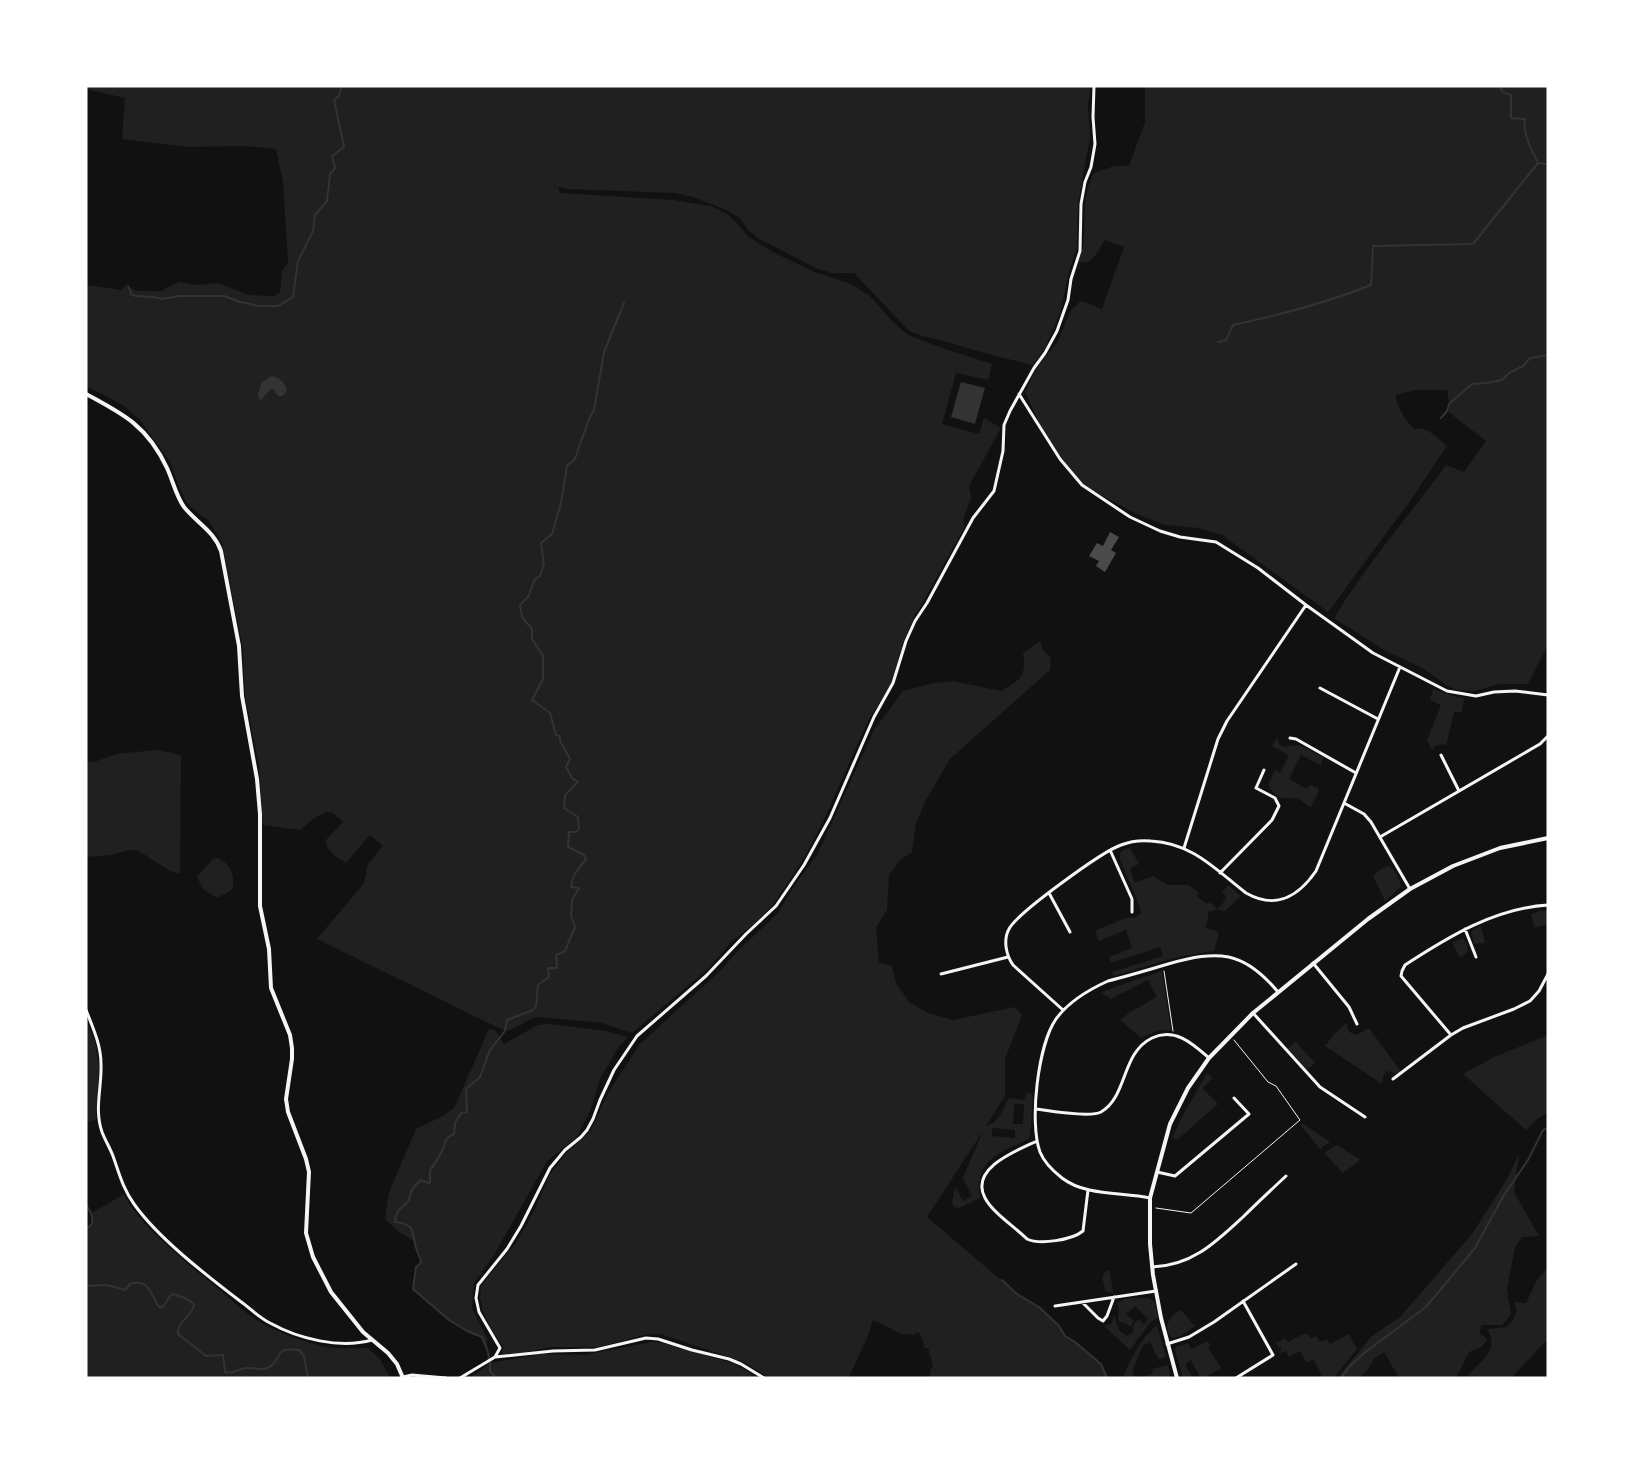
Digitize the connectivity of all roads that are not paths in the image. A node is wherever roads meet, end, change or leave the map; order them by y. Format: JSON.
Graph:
{"nodes":[{"id":1,"x":1094,"y":86,"type":"edge"},
{"id":2,"x":86,"y":394,"type":"edge"},
{"id":3,"x":1019,"y":394,"type":"junction"},
{"id":4,"x":1306,"y":605,"type":"junction"},
{"id":5,"x":1400,"y":667,"type":"junction"},
{"id":6,"x":1320,"y":688,"type":"dead end"},
{"id":7,"x":1548,"y":695,"type":"edge"},
{"id":8,"x":1378,"y":719,"type":"junction"},
{"id":9,"x":1548,"y":736,"type":"edge"},
{"id":10,"x":1290,"y":738,"type":"dead end"},
{"id":11,"x":1442,"y":755,"type":"dead end"},
{"id":12,"x":1264,"y":770,"type":"dead end"},
{"id":13,"x":1356,"y":773,"type":"junction"},
{"id":14,"x":1459,"y":791,"type":"junction"},
{"id":15,"x":1344,"y":803,"type":"junction"},
{"id":16,"x":1380,"y":837,"type":"junction"},
{"id":17,"x":1548,"y":838,"type":"edge"},
{"id":18,"x":1184,"y":848,"type":"junction"},
{"id":19,"x":1110,"y":850,"type":"junction"},
{"id":20,"x":1220,"y":873,"type":"junction"},
{"id":21,"x":1410,"y":889,"type":"junction"},
{"id":22,"x":1049,"y":893,"type":"junction"},
{"id":23,"x":1548,"y":905,"type":"edge"},
{"id":24,"x":1132,"y":912,"type":"dead end"},
{"id":25,"x":1464,"y":929,"type":"junction"},
{"id":26,"x":1070,"y":932,"type":"dead end"},
{"id":27,"x":1476,"y":956,"type":"dead end"},
{"id":28,"x":1008,"y":957,"type":"junction"},
{"id":29,"x":1313,"y":963,"type":"junction"},
{"id":30,"x":941,"y":974,"type":"dead end"},
{"id":31,"x":1548,"y":974,"type":"edge"},
{"id":32,"x":1278,"y":992,"type":"junction"},
{"id":33,"x":86,"y":1010,"type":"edge"},
{"id":34,"x":1063,"y":1010,"type":"junction"},
{"id":35,"x":1253,"y":1013,"type":"junction"},
{"id":36,"x":1357,"y":1024,"type":"dead end"},
{"id":37,"x":1451,"y":1035,"type":"junction"},
{"id":38,"x":1209,"y":1058,"type":"junction"},
{"id":39,"x":1393,"y":1078,"type":"dead end"},
{"id":40,"x":1234,"y":1098,"type":"dead end"},
{"id":41,"x":1036,"y":1110,"type":"junction"},
{"id":42,"x":1365,"y":1117,"type":"dead end"},
{"id":43,"x":1037,"y":1141,"type":"junction"},
{"id":44,"x":1156,"y":1172,"type":"junction"},
{"id":45,"x":1286,"y":1176,"type":"dead end"},
{"id":46,"x":1088,"y":1190,"type":"junction"},
{"id":47,"x":1150,"y":1198,"type":"junction"},
{"id":48,"x":1296,"y":1264,"type":"dead end"},
{"id":49,"x":1152,"y":1267,"type":"junction"},
{"id":50,"x":1156,"y":1291,"type":"junction"},
{"id":51,"x":1114,"y":1298,"type":"junction"},
{"id":52,"x":1243,"y":1301,"type":"junction"},
{"id":53,"x":1082,"y":1302,"type":"junction"},
{"id":54,"x":1054,"y":1306,"type":"dead end"},
{"id":55,"x":373,"y":1340,"type":"junction"},
{"id":56,"x":1167,"y":1344,"type":"junction"},
{"id":57,"x":495,"y":1357,"type":"junction"},
{"id":58,"x":403,"y":1377,"type":"edge"},
{"id":59,"x":1176,"y":1377,"type":"edge"},
{"id":60,"x":446,"y":1378,"type":"edge"},
{"id":61,"x":460,"y":1378,"type":"edge"},
{"id":62,"x":764,"y":1378,"type":"edge"},
{"id":63,"x":1236,"y":1378,"type":"edge"}],
"edges":[{"from":1,"to":3,"type":"street"},
{"from":2,"to":55,"type":"street"},
{"from":3,"to":4,"type":"street"},
{"from":3,"to":57,"type":"street"},
{"from":4,"to":5,"type":"street"},
{"from":4,"to":18,"type":"street"},
{"from":5,"to":7,"type":"street"},
{"from":5,"to":8,"type":"street"},
{"from":6,"to":8,"type":"street"},
{"from":8,"to":13,"type":"street"},
{"from":9,"to":14,"type":"street"},
{"from":10,"to":13,"type":"street"},
{"from":11,"to":14,"type":"street"},
{"from":12,"to":20,"type":"street"},
{"from":13,"to":15,"type":"street"},
{"from":14,"to":16,"type":"street"},
{"from":15,"to":16,"type":"street"},
{"from":15,"to":20,"type":"street"},
{"from":16,"to":21,"type":"street"},
{"from":17,"to":21,"type":"street"},
{"from":18,"to":19,"type":"street"},
{"from":18,"to":20,"type":"street"},
{"from":19,"to":22,"type":"street"},
{"from":19,"to":24,"type":"street"},
{"from":21,"to":29,"type":"street"},
{"from":22,"to":26,"type":"street"},
{"from":22,"to":28,"type":"street"},
{"from":23,"to":25,"type":"street"},
{"from":25,"to":27,"type":"street"},
{"from":25,"to":37,"type":"street"},
{"from":28,"to":30,"type":"street"},
{"from":28,"to":34,"type":"street"},
{"from":29,"to":32,"type":"street"},
{"from":29,"to":36,"type":"street"},
{"from":31,"to":37,"type":"street"},
{"from":32,"to":34,"type":"street"},
{"from":32,"to":35,"type":"street"},
{"from":33,"to":55,"type":"street"},
{"from":34,"to":41,"type":"street"},
{"from":35,"to":38,"type":"street"},
{"from":35,"to":42,"type":"street"},
{"from":37,"to":39,"type":"street"},
{"from":38,"to":41,"type":"street"},
{"from":38,"to":44,"type":"street"},
{"from":40,"to":44,"type":"street"},
{"from":41,"to":43,"type":"street"},
{"from":43,"to":46,"type":"street"},
{"from":43,"to":46,"type":"street"},
{"from":44,"to":47,"type":"street"},
{"from":45,"to":49,"type":"street"},
{"from":46,"to":47,"type":"street"},
{"from":47,"to":49,"type":"street"},
{"from":48,"to":52,"type":"street"},
{"from":49,"to":50,"type":"street"},
{"from":50,"to":51,"type":"street"},
{"from":50,"to":56,"type":"street"},
{"from":51,"to":53,"type":"street"},
{"from":51,"to":53,"type":"street"},
{"from":52,"to":56,"type":"street"},
{"from":52,"to":63,"type":"street"},
{"from":53,"to":54,"type":"street"},
{"from":55,"to":58,"type":"street"},
{"from":56,"to":59,"type":"street"},
{"from":57,"to":61,"type":"street"},
{"from":57,"to":62,"type":"street"},
{"from":58,"to":60,"type":"street"}]}
